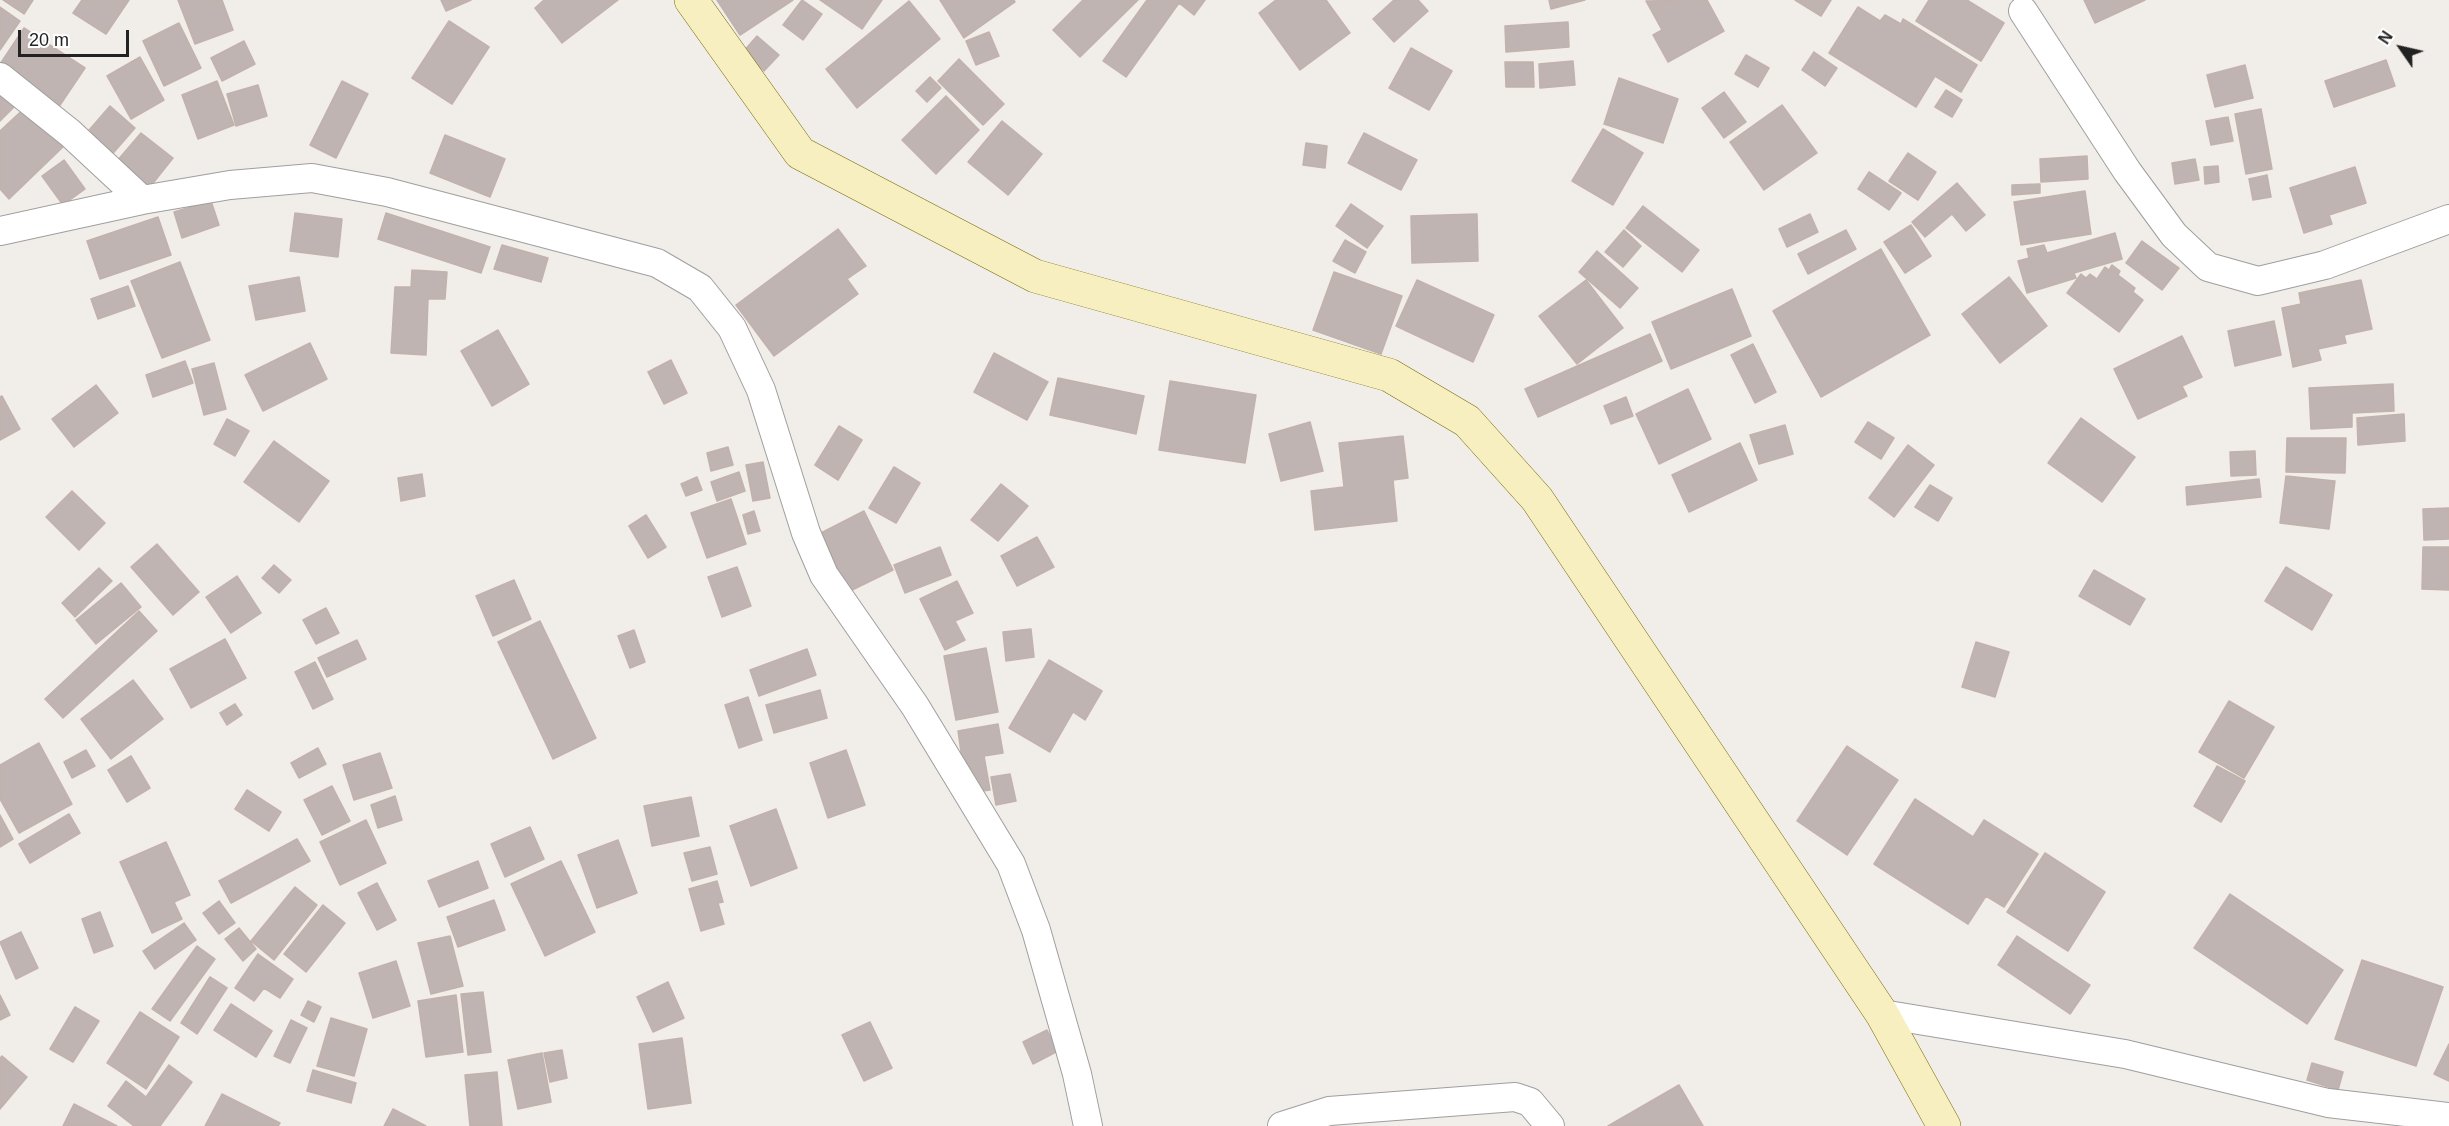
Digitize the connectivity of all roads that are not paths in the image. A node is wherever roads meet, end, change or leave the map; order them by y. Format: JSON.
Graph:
{"nodes":[{"id":1,"x":691,"y":0,"type":"edge"},
{"id":2,"x":2023,"y":11,"type":"dead end"},
{"id":3,"x":0,"y":77,"type":"edge"},
{"id":4,"x":142,"y":200,"type":"junction"},
{"id":5,"x":2449,"y":219,"type":"edge"},
{"id":6,"x":0,"y":231,"type":"edge"},
{"id":7,"x":1882,"y":1014,"type":"junction"},
{"id":8,"x":2449,"y":1117,"type":"edge"},
{"id":9,"x":1088,"y":1126,"type":"edge"},
{"id":10,"x":1282,"y":1126,"type":"edge"},
{"id":11,"x":1550,"y":1126,"type":"edge"},
{"id":12,"x":1944,"y":1126,"type":"edge"}],
"edges":[{"from":1,"to":7,"type":"main road"},
{"from":2,"to":5,"type":"street"},
{"from":3,"to":4,"type":"street"},
{"from":4,"to":6,"type":"street"},
{"from":4,"to":9,"type":"street"},
{"from":7,"to":8,"type":"street"},
{"from":7,"to":12,"type":"main road"},
{"from":10,"to":11,"type":"street"}]}
